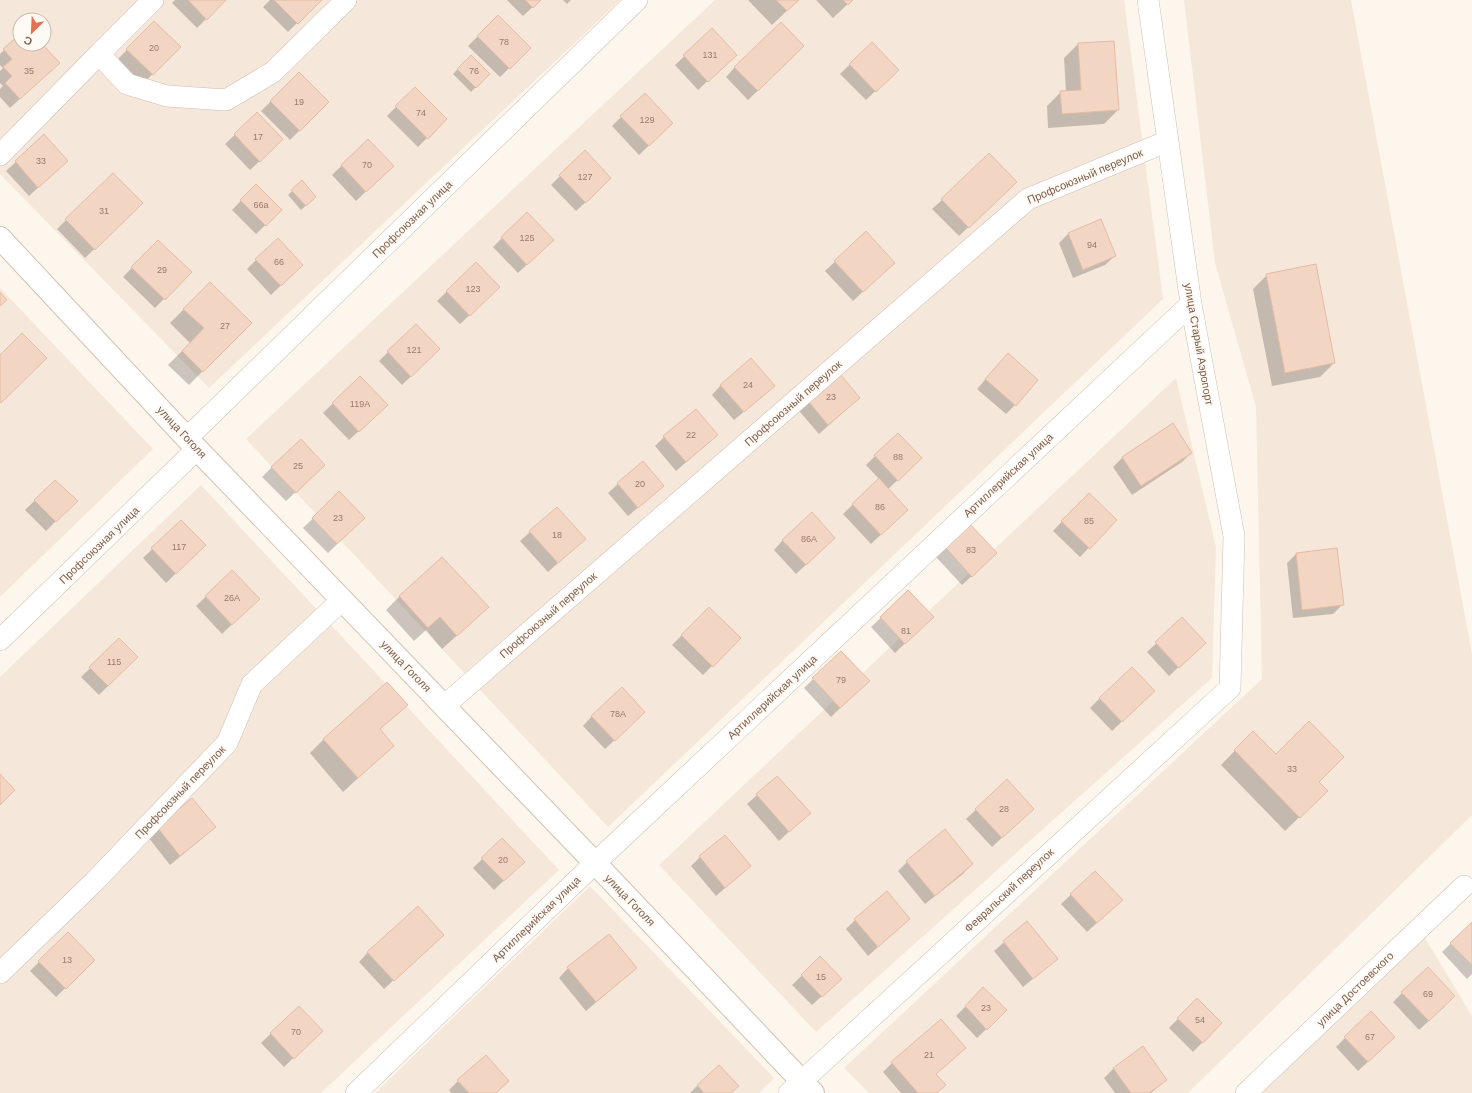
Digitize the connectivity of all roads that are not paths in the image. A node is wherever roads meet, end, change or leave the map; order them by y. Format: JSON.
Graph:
{"nodes":[{"id":1,"x":153,"y":0,"type":"edge"},
{"id":2,"x":346,"y":0,"type":"edge"},
{"id":3,"x":637,"y":0,"type":"edge"},
{"id":4,"x":1148,"y":0,"type":"edge"},
{"id":5,"x":99,"y":54,"type":"junction"},
{"id":6,"x":1168,"y":141,"type":"junction"},
{"id":7,"x":0,"y":155,"type":"edge"},
{"id":8,"x":1,"y":242,"type":"edge"},
{"id":9,"x":1191,"y":304,"type":"junction"},
{"id":10,"x":192,"y":444,"type":"junction"},
{"id":11,"x":342,"y":600,"type":"junction"},
{"id":12,"x":0,"y":640,"type":"edge"},
{"id":13,"x":1230,"y":688,"type":"joint"},
{"id":14,"x":444,"y":706,"type":"junction"},
{"id":15,"x":595,"y":863,"type":"junction"},
{"id":16,"x":1464,"y":886,"type":"dead end"},
{"id":17,"x":0,"y":973,"type":"edge"},
{"id":18,"x":801,"y":1089,"type":"edge"},
{"id":19,"x":356,"y":1093,"type":"edge"},
{"id":20,"x":1246,"y":1093,"type":"edge"}],
"edges":[{"from":1,"to":5,"type":"street"},
{"from":2,"to":5,"type":"street"},
{"from":3,"to":10,"type":"street","name":"Профсоюзная улица"},
{"from":4,"to":6,"type":"street","name":"улица Старый Аэропорт"},
{"from":5,"to":7,"type":"street"},
{"from":6,"to":9,"type":"street","name":"улица Старый Аэропорт"},
{"from":6,"to":14,"type":"street","name":"Профсоюзный переулок"},
{"from":8,"to":10,"type":"main road","name":"улица Гоголя"},
{"from":9,"to":13,"type":"street","name":"улица Старый Аэропорт"},
{"from":9,"to":15,"type":"street","name":"Артиллерийская улица"},
{"from":10,"to":11,"type":"main road","name":"улица Гоголя"},
{"from":10,"to":12,"type":"street","name":"Профсоюзная улица"},
{"from":11,"to":14,"type":"main road","name":"улица Гоголя"},
{"from":11,"to":17,"type":"street","name":"Профсоюзный переулок"},
{"from":13,"to":18,"type":"street","name":"Февральский переулок"},
{"from":14,"to":15,"type":"main road","name":"улица Гоголя"},
{"from":15,"to":18,"type":"main road","name":"улица Гоголя"},
{"from":15,"to":19,"type":"street","name":"Артиллерийская улица"},
{"from":16,"to":20,"type":"street","name":"улица Достоевского"}]}
